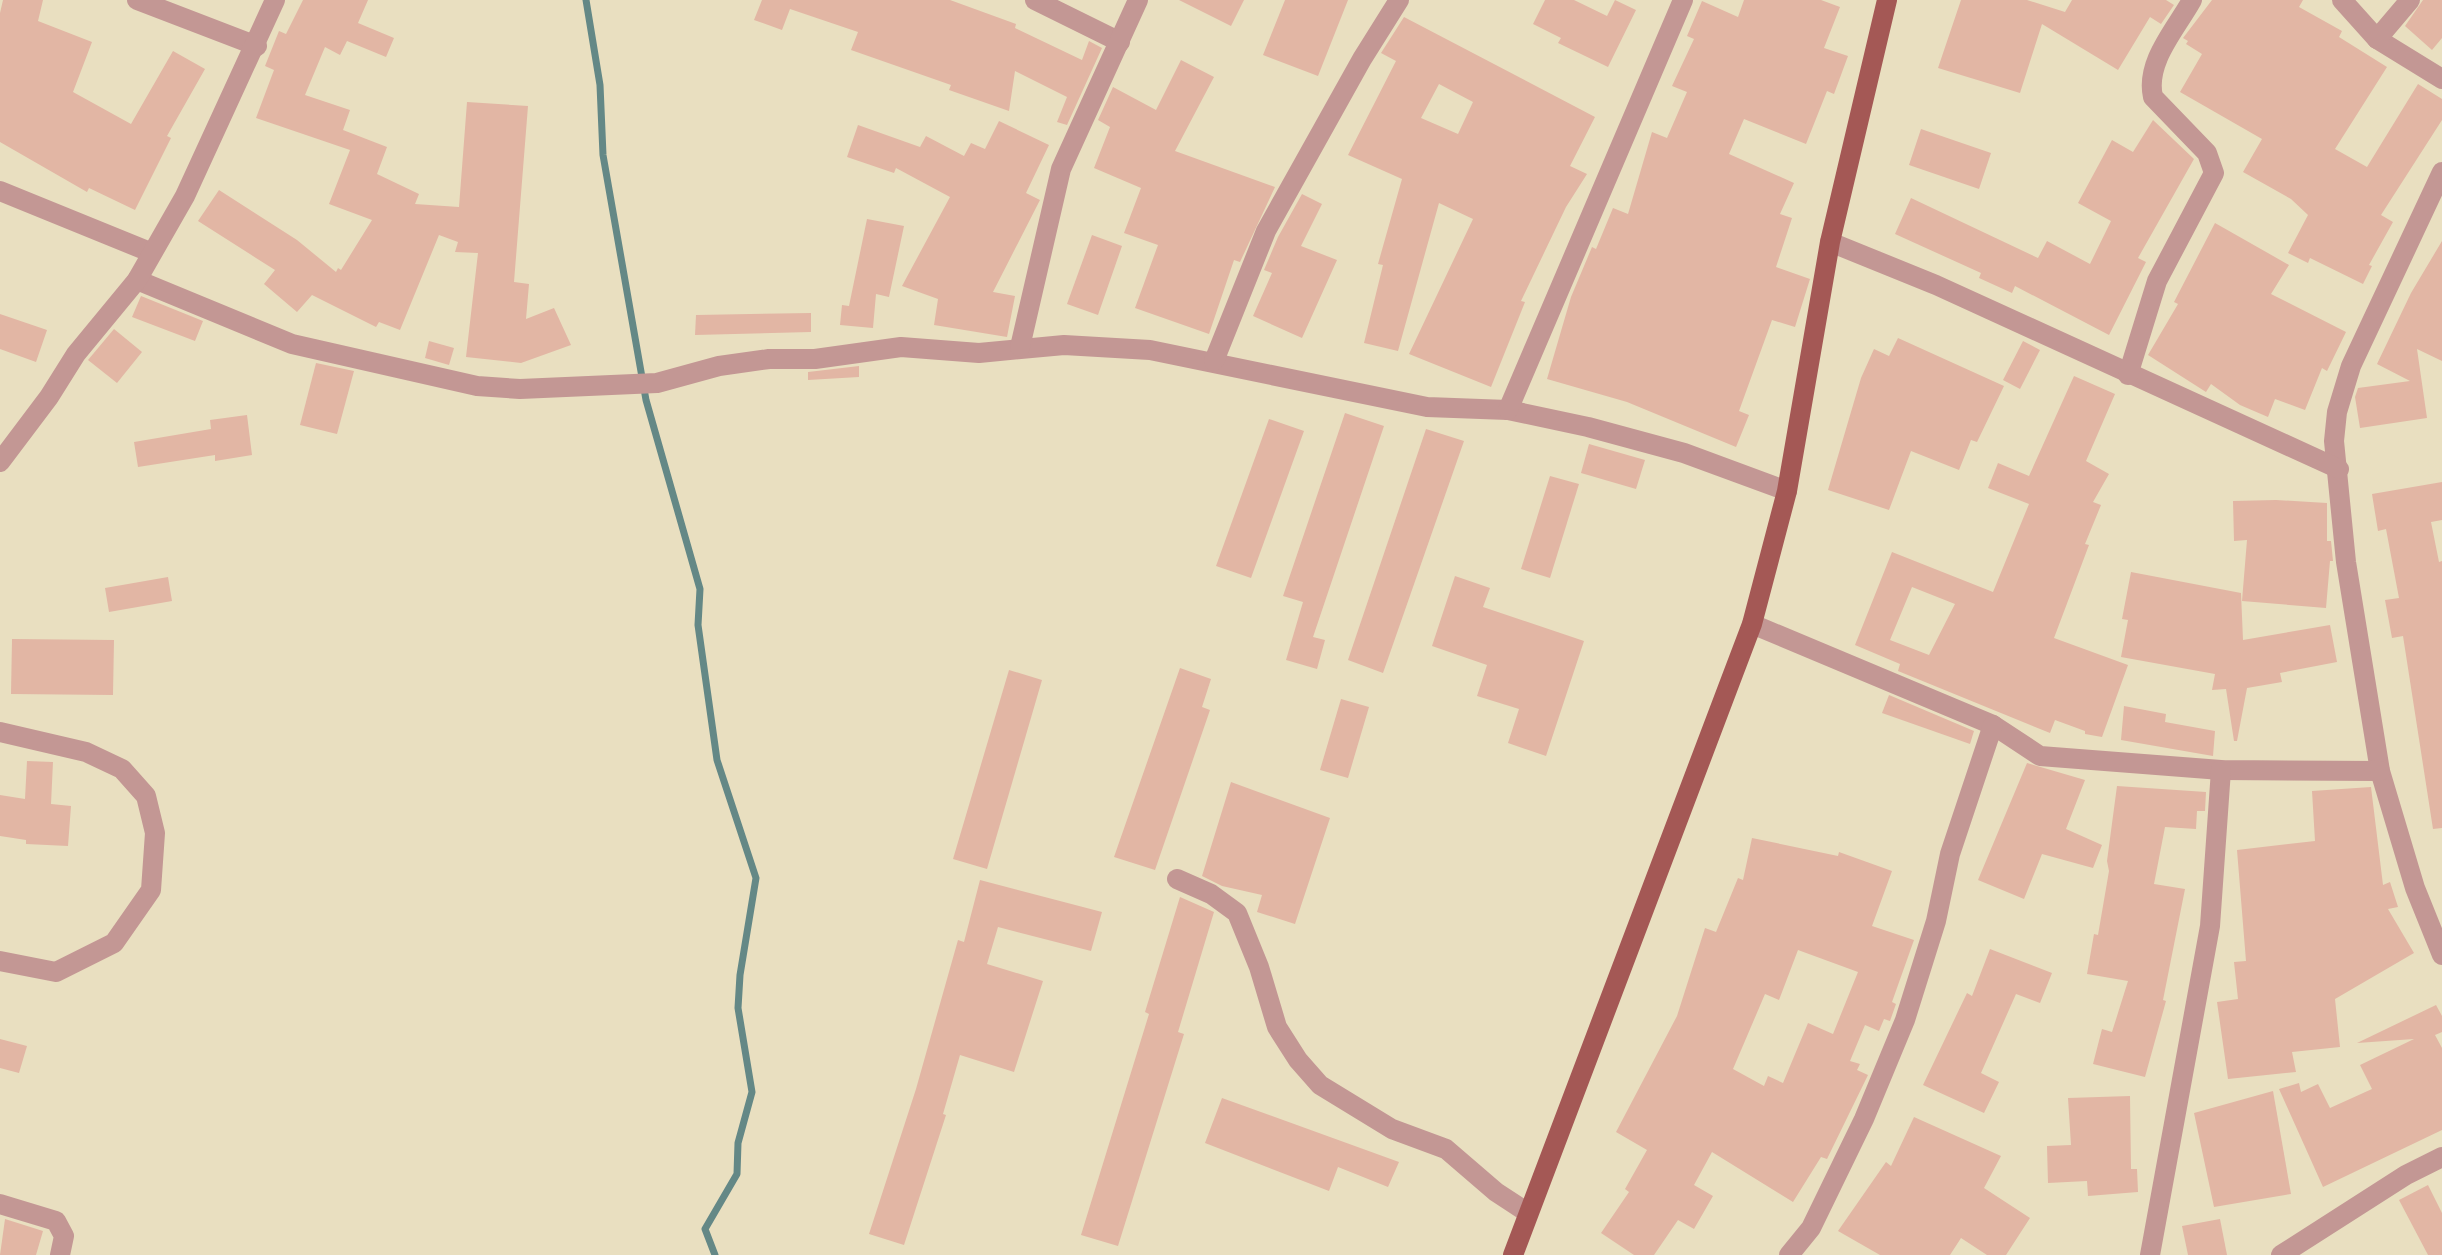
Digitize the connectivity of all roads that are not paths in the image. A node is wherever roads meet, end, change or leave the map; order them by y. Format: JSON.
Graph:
{"nodes":[{"id":1,"x":137,"y":0,"type":"edge"},
{"id":2,"x":275,"y":0,"type":"edge"},
{"id":3,"x":1035,"y":0,"type":"edge"},
{"id":4,"x":1138,"y":0,"type":"edge"},
{"id":5,"x":1399,"y":0,"type":"edge"},
{"id":6,"x":1683,"y":0,"type":"edge"},
{"id":7,"x":1887,"y":0,"type":"edge"},
{"id":8,"x":2192,"y":0,"type":"edge"},
{"id":9,"x":2342,"y":0,"type":"edge"},
{"id":10,"x":2410,"y":0,"type":"edge"},
{"id":11,"x":2377,"y":39,"type":"junction"},
{"id":12,"x":1120,"y":42,"type":"junction"},
{"id":13,"x":257,"y":46,"type":"junction"},
{"id":14,"x":2442,"y":79,"type":"edge"},
{"id":15,"x":2442,"y":172,"type":"edge"},
{"id":16,"x":0,"y":191,"type":"edge"},
{"id":17,"x":1830,"y":242,"type":"junction"},
{"id":18,"x":150,"y":252,"type":"junction"},
{"id":19,"x":137,"y":280,"type":"junction"},
{"id":20,"x":1020,"y":347,"type":"junction"},
{"id":21,"x":1214,"y":361,"type":"junction"},
{"id":22,"x":2128,"y":375,"type":"junction"},
{"id":23,"x":1508,"y":410,"type":"junction"},
{"id":24,"x":0,"y":462,"type":"edge"},
{"id":25,"x":2339,"y":469,"type":"junction"},
{"id":26,"x":1787,"y":491,"type":"junction"},
{"id":27,"x":1752,"y":624,"type":"junction"},
{"id":28,"x":1993,"y":725,"type":"junction"},
{"id":29,"x":0,"y":732,"type":"edge"},
{"id":30,"x":2221,"y":770,"type":"junction"},
{"id":31,"x":2380,"y":771,"type":"junction"},
{"id":32,"x":1177,"y":879,"type":"dead end"},
{"id":33,"x":2442,"y":955,"type":"edge"},
{"id":34,"x":0,"y":961,"type":"edge"},
{"id":35,"x":2442,"y":1157,"type":"edge"},
{"id":36,"x":0,"y":1204,"type":"edge"},
{"id":37,"x":1528,"y":1213,"type":"junction"},
{"id":38,"x":60,"y":1255,"type":"edge"},
{"id":39,"x":1513,"y":1255,"type":"edge"},
{"id":40,"x":1789,"y":1255,"type":"edge"},
{"id":41,"x":2150,"y":1255,"type":"edge"},
{"id":42,"x":2281,"y":1255,"type":"edge"}],
"edges":[{"from":1,"to":13,"type":"street"},
{"from":2,"to":13,"type":"street"},
{"from":3,"to":12,"type":"street"},
{"from":4,"to":12,"type":"street"},
{"from":5,"to":21,"type":"street"},
{"from":6,"to":23,"type":"street"},
{"from":7,"to":17,"type":"main road"},
{"from":8,"to":22,"type":"street"},
{"from":9,"to":11,"type":"street"},
{"from":10,"to":11,"type":"street"},
{"from":11,"to":14,"type":"street"},
{"from":12,"to":20,"type":"street"},
{"from":13,"to":18,"type":"street"},
{"from":15,"to":25,"type":"street"},
{"from":16,"to":18,"type":"street"},
{"from":17,"to":22,"type":"street"},
{"from":17,"to":26,"type":"main road"},
{"from":18,"to":19,"type":"street"},
{"from":19,"to":20,"type":"street"},
{"from":19,"to":24,"type":"street"},
{"from":20,"to":21,"type":"street"},
{"from":21,"to":23,"type":"street"},
{"from":22,"to":25,"type":"street"},
{"from":23,"to":26,"type":"street"},
{"from":25,"to":31,"type":"street"},
{"from":26,"to":27,"type":"main road"},
{"from":27,"to":28,"type":"street"},
{"from":27,"to":37,"type":"main road"},
{"from":28,"to":30,"type":"street"},
{"from":28,"to":40,"type":"street"},
{"from":29,"to":34,"type":"street"},
{"from":30,"to":31,"type":"street"},
{"from":30,"to":41,"type":"street"},
{"from":31,"to":33,"type":"street"},
{"from":32,"to":37,"type":"street"},
{"from":35,"to":42,"type":"street"},
{"from":36,"to":38,"type":"street"},
{"from":37,"to":39,"type":"main road"}]}
